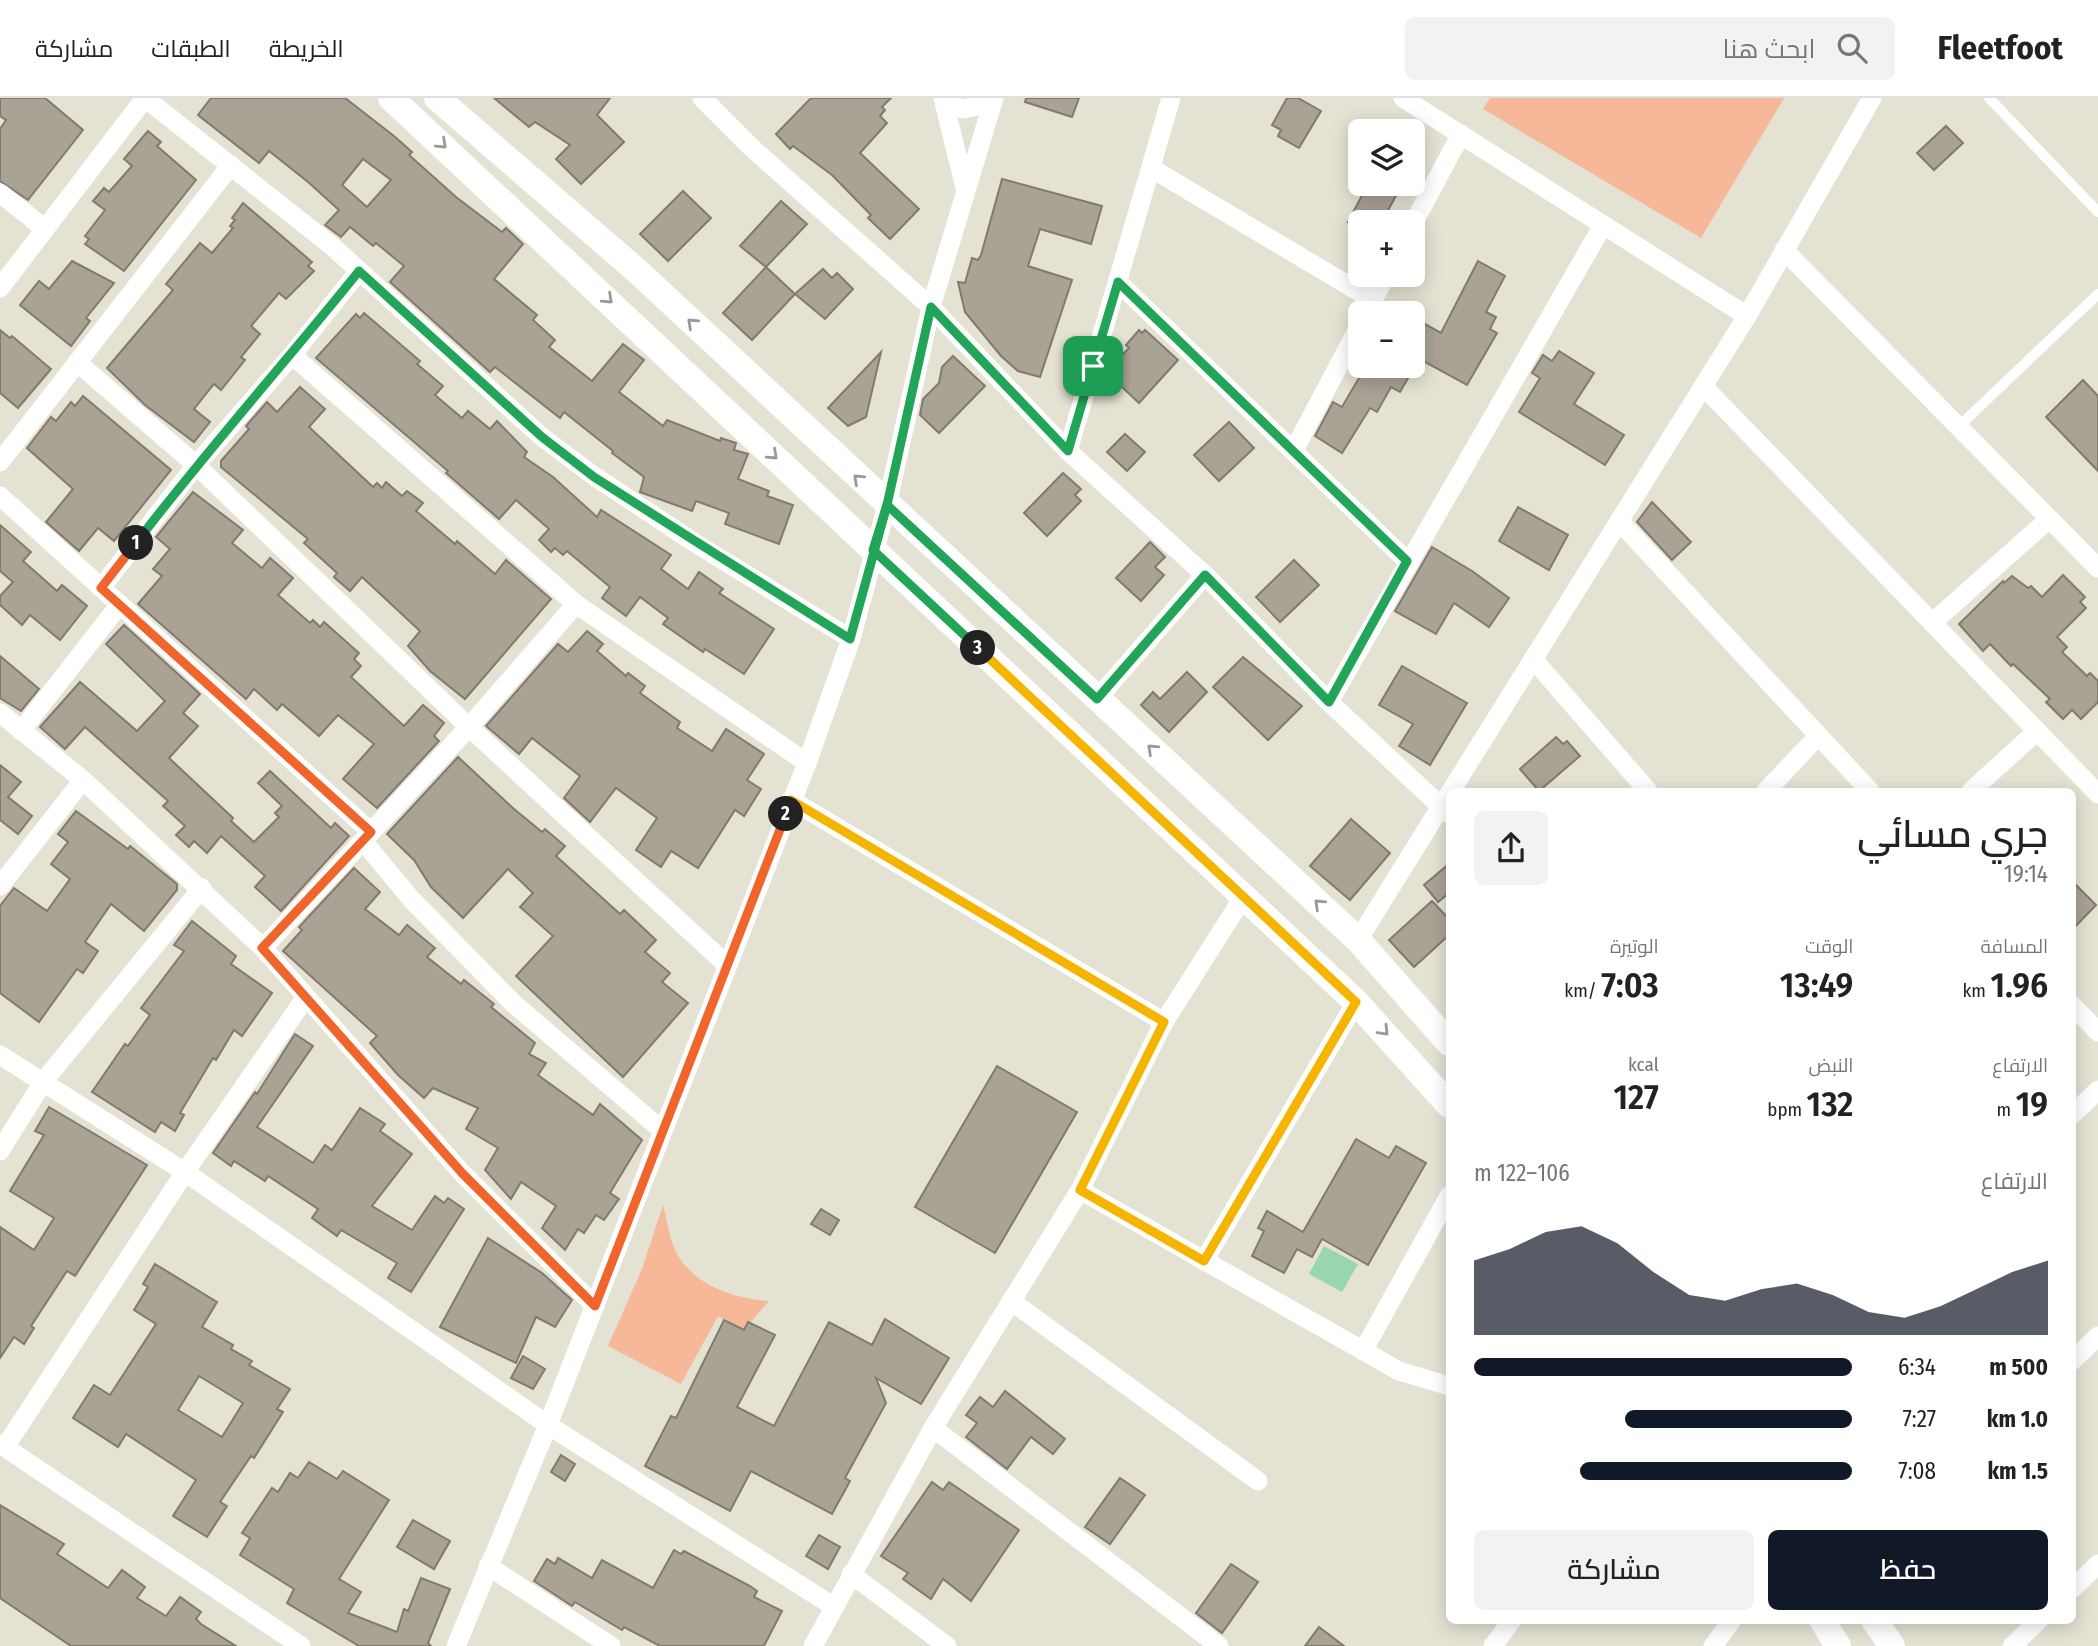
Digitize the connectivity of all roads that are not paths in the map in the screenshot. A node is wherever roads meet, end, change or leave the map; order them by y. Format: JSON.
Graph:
{"nodes":[{"id":1,"x":145,"y":98,"type":"edge"},
{"id":2,"x":391,"y":98,"type":"edge"},
{"id":3,"x":437,"y":98,"type":"edge"},
{"id":4,"x":702,"y":98,"type":"edge"},
{"id":5,"x":1171,"y":98,"type":"edge"},
{"id":6,"x":1403,"y":98,"type":"edge"},
{"id":7,"x":1872,"y":98,"type":"edge"},
{"id":8,"x":1989,"y":98,"type":"edge"},
{"id":9,"x":944,"y":99,"type":"edge"},
{"id":10,"x":993,"y":100,"type":"edge"},
{"id":11,"x":421,"y":108,"type":"edge"},
{"id":12,"x":1461,"y":134,"type":"junction"},
{"id":13,"x":231,"y":165,"type":"junction"},
{"id":14,"x":1151,"y":168,"type":"junction"},
{"id":15,"x":965,"y":188,"type":"junction"},
{"id":16,"x":0,"y":193,"type":"edge"},
{"id":17,"x":1421,"y":210,"type":"edge"},
{"id":18,"x":2098,"y":212,"type":"edge"},
{"id":19,"x":1603,"y":225,"type":"junction"},
{"id":20,"x":45,"y":229,"type":"junction"},
{"id":21,"x":1784,"y":250,"type":"junction"},
{"id":22,"x":359,"y":271,"type":"junction"},
{"id":23,"x":1118,"y":282,"type":"junction"},
{"id":24,"x":0,"y":288,"type":"edge"},
{"id":25,"x":2098,"y":295,"type":"edge"},
{"id":26,"x":1362,"y":301,"type":"edge"},
{"id":27,"x":931,"y":307,"type":"junction"},
{"id":28,"x":1746,"y":316,"type":"junction"},
{"id":29,"x":1348,"y":348,"type":"edge"},
{"id":30,"x":292,"y":355,"type":"junction"},
{"id":31,"x":77,"y":362,"type":"junction"},
{"id":32,"x":1703,"y":386,"type":"junction"},
{"id":33,"x":1957,"y":427,"type":"junction"},
{"id":34,"x":1294,"y":450,"type":"junction"},
{"id":35,"x":1068,"y":451,"type":"junction"},
{"id":36,"x":0,"y":462,"type":"edge"},
{"id":37,"x":196,"y":465,"type":"junction"},
{"id":38,"x":0,"y":496,"type":"edge"},
{"id":39,"x":887,"y":505,"type":"junction"},
{"id":40,"x":2049,"y":519,"type":"junction"},
{"id":41,"x":1619,"y":522,"type":"junction"},
{"id":42,"x":873,"y":550,"type":"junction"},
{"id":43,"x":1407,"y":561,"type":"junction"},
{"id":44,"x":2098,"y":568,"type":"edge"},
{"id":45,"x":1205,"y":575,"type":"junction"},
{"id":46,"x":101,"y":588,"type":"junction"},
{"id":47,"x":120,"y":604,"type":"junction"},
{"id":48,"x":576,"y":604,"type":"junction"},
{"id":49,"x":1932,"y":624,"type":"junction"},
{"id":50,"x":850,"y":639,"type":"junction"},
{"id":51,"x":1533,"y":659,"type":"junction"},
{"id":52,"x":1097,"y":699,"type":"junction"},
{"id":53,"x":1329,"y":702,"type":"junction"},
{"id":54,"x":0,"y":713,"type":"edge"},
{"id":55,"x":469,"y":727,"type":"junction"},
{"id":56,"x":20,"y":730,"type":"junction"},
{"id":57,"x":2037,"y":731,"type":"junction"},
{"id":58,"x":1818,"y":736,"type":"junction"},
{"id":59,"x":807,"y":763,"type":"junction"},
{"id":60,"x":83,"y":780,"type":"junction"},
{"id":61,"x":1456,"y":788,"type":"edge"},
{"id":62,"x":1645,"y":788,"type":"edge"},
{"id":63,"x":1769,"y":788,"type":"edge"},
{"id":64,"x":1867,"y":788,"type":"edge"},
{"id":65,"x":1974,"y":788,"type":"edge"},
{"id":66,"x":2098,"y":794,"type":"edge"},
{"id":67,"x":791,"y":800,"type":"junction"},
{"id":68,"x":1446,"y":800,"type":"edge"},
{"id":69,"x":1446,"y":805,"type":"edge"},
{"id":70,"x":367,"y":837,"type":"junction"},
{"id":71,"x":0,"y":886,"type":"edge"},
{"id":72,"x":202,"y":888,"type":"junction"},
{"id":73,"x":1244,"y":896,"type":"junction"},
{"id":74,"x":1359,"y":940,"type":"junction"},
{"id":75,"x":262,"y":948,"type":"junction"},
{"id":76,"x":727,"y":965,"type":"junction"},
{"id":77,"x":306,"y":997,"type":"junction"},
{"id":78,"x":1356,"y":1002,"type":"junction"},
{"id":79,"x":2076,"y":1009,"type":"edge"},
{"id":80,"x":1164,"y":1022,"type":"junction"},
{"id":81,"x":2098,"y":1032,"type":"edge"},
{"id":82,"x":1446,"y":1040,"type":"edge"},
{"id":83,"x":0,"y":1055,"type":"edge"},
{"id":84,"x":43,"y":1082,"type":"junction"},
{"id":85,"x":2098,"y":1090,"type":"edge"},
{"id":86,"x":1446,"y":1102,"type":"edge"},
{"id":87,"x":2076,"y":1111,"type":"edge"},
{"id":88,"x":663,"y":1131,"type":"junction"},
{"id":89,"x":0,"y":1151,"type":"edge"},
{"id":90,"x":186,"y":1172,"type":"junction"},
{"id":91,"x":1080,"y":1190,"type":"junction"},
{"id":92,"x":1446,"y":1201,"type":"edge"},
{"id":93,"x":1204,"y":1261,"type":"junction"},
{"id":94,"x":1011,"y":1301,"type":"junction"},
{"id":95,"x":595,"y":1306,"type":"junction"},
{"id":96,"x":2098,"y":1336,"type":"edge"},
{"id":97,"x":1363,"y":1351,"type":"junction"},
{"id":98,"x":2076,"y":1357,"type":"edge"},
{"id":99,"x":1446,"y":1385,"type":"edge"},
{"id":100,"x":548,"y":1425,"type":"junction"},
{"id":101,"x":933,"y":1428,"type":"junction"},
{"id":102,"x":2,"y":1446,"type":"edge"},
{"id":103,"x":1258,"y":1481,"type":"dead end"},
{"id":104,"x":2098,"y":1564,"type":"edge"},
{"id":105,"x":488,"y":1566,"type":"junction"},
{"id":106,"x":850,"y":1574,"type":"junction"},
{"id":107,"x":2076,"y":1585,"type":"edge"},
{"id":108,"x":833,"y":1606,"type":"junction"},
{"id":109,"x":1509,"y":1624,"type":"edge"},
{"id":110,"x":1728,"y":1624,"type":"edge"},
{"id":111,"x":1825,"y":1624,"type":"edge"},
{"id":112,"x":1877,"y":1624,"type":"edge"},
{"id":113,"x":2035,"y":1624,"type":"edge"},
{"id":114,"x":301,"y":1646,"type":"edge"},
{"id":115,"x":456,"y":1646,"type":"edge"},
{"id":116,"x":611,"y":1646,"type":"edge"},
{"id":117,"x":813,"y":1646,"type":"edge"},
{"id":118,"x":947,"y":1646,"type":"edge"},
{"id":119,"x":1219,"y":1646,"type":"edge"},
{"id":120,"x":1493,"y":1646,"type":"edge"},
{"id":121,"x":1713,"y":1646,"type":"edge"},
{"id":122,"x":1839,"y":1646,"type":"edge"},
{"id":123,"x":1892,"y":1646,"type":"edge"},
{"id":124,"x":2012,"y":1646,"type":"edge"}],
"edges":[{"from":1,"to":13,"type":"street"},
{"from":1,"to":20,"type":"street"},
{"from":2,"to":11,"type":"main road"},
{"from":39,"to":3,"type":"main road","one_way":true},
{"from":4,"to":27,"type":"street"},
{"from":5,"to":14,"type":"street"},
{"from":6,"to":12,"type":"street"},
{"from":7,"to":21,"type":"street"},
{"from":8,"to":18,"type":"lane"},
{"from":9,"to":10,"type":"street"},
{"from":9,"to":15,"type":"street"},
{"from":10,"to":15,"type":"street"},
{"from":11,"to":42,"type":"main road","one_way":true},
{"from":12,"to":17,"type":"street"},
{"from":12,"to":19,"type":"street"},
{"from":13,"to":22,"type":"street"},
{"from":13,"to":31,"type":"street"},
{"from":14,"to":23,"type":"street"},
{"from":14,"to":26,"type":"street"},
{"from":15,"to":27,"type":"street"},
{"from":16,"to":20,"type":"street"},
{"from":19,"to":28,"type":"street"},
{"from":19,"to":43,"type":"street"},
{"from":20,"to":24,"type":"street"},
{"from":21,"to":28,"type":"street"},
{"from":21,"to":33,"type":"street"},
{"from":22,"to":30,"type":"street"},
{"from":22,"to":50,"type":"street"},
{"from":23,"to":34,"type":"street"},
{"from":23,"to":35,"type":"street"},
{"from":25,"to":33,"type":"lane"},
{"from":27,"to":35,"type":"street"},
{"from":27,"to":39,"type":"street"},
{"from":28,"to":32,"type":"street"},
{"from":29,"to":34,"type":"street"},
{"from":30,"to":37,"type":"street"},
{"from":30,"to":48,"type":"street"},
{"from":31,"to":36,"type":"street"},
{"from":31,"to":37,"type":"street"},
{"from":32,"to":41,"type":"street"},
{"from":32,"to":49,"type":"street"},
{"from":33,"to":40,"type":"street"},
{"from":34,"to":43,"type":"street"},
{"from":35,"to":45,"type":"street"},
{"from":37,"to":46,"type":"street"},
{"from":37,"to":55,"type":"street"},
{"from":38,"to":46,"type":"street"},
{"from":39,"to":42,"type":"street"},
{"from":39,"to":52,"type":"main road"},
{"from":40,"to":44,"type":"street"},
{"from":40,"to":49,"type":"street"},
{"from":41,"to":51,"type":"street"},
{"from":41,"to":58,"type":"street"},
{"from":42,"to":50,"type":"street"},
{"from":42,"to":73,"type":"main road"},
{"from":43,"to":53,"type":"street"},
{"from":45,"to":52,"type":"street"},
{"from":45,"to":53,"type":"street"},
{"from":46,"to":47,"type":"street"},
{"from":47,"to":56,"type":"street"},
{"from":47,"to":70,"type":"street"},
{"from":48,"to":55,"type":"street"},
{"from":48,"to":59,"type":"street"},
{"from":49,"to":57,"type":"street"},
{"from":50,"to":59,"type":"street"},
{"from":51,"to":61,"type":"street"},
{"from":51,"to":62,"type":"street"},
{"from":74,"to":52,"type":"main road","one_way":true},
{"from":53,"to":68,"type":"street"},
{"from":54,"to":56,"type":"street"},
{"from":55,"to":70,"type":"street"},
{"from":55,"to":76,"type":"street"},
{"from":56,"to":60,"type":"street"},
{"from":57,"to":65,"type":"street"},
{"from":57,"to":66,"type":"street"},
{"from":58,"to":63,"type":"street"},
{"from":58,"to":64,"type":"street"},
{"from":59,"to":67,"type":"street"},
{"from":60,"to":71,"type":"street"},
{"from":60,"to":72,"type":"street"},
{"from":67,"to":76,"type":"street"},
{"from":67,"to":80,"type":"street"},
{"from":69,"to":74,"type":"street"},
{"from":70,"to":75,"type":"street"},
{"from":70,"to":88,"type":"street"},
{"from":72,"to":75,"type":"street"},
{"from":72,"to":84,"type":"street"},
{"from":73,"to":78,"type":"main road"},
{"from":73,"to":80,"type":"street"},
{"from":74,"to":82,"type":"main road"},
{"from":75,"to":77,"type":"street"},
{"from":76,"to":88,"type":"street"},
{"from":77,"to":90,"type":"street"},
{"from":77,"to":95,"type":"street"},
{"from":78,"to":86,"type":"main road","one_way":true},
{"from":78,"to":93,"type":"street"},
{"from":79,"to":81,"type":"street"},
{"from":80,"to":91,"type":"street"},
{"from":83,"to":84,"type":"street"},
{"from":84,"to":89,"type":"street"},
{"from":84,"to":90,"type":"street"},
{"from":85,"to":87,"type":"street"},
{"from":88,"to":95,"type":"street"},
{"from":90,"to":100,"type":"street"},
{"from":90,"to":102,"type":"street"},
{"from":91,"to":93,"type":"street"},
{"from":91,"to":94,"type":"street"},
{"from":92,"to":97,"type":"street"},
{"from":93,"to":97,"type":"street"},
{"from":94,"to":101,"type":"street"},
{"from":94,"to":103,"type":"street"},
{"from":95,"to":100,"type":"street"},
{"from":96,"to":98,"type":"street"},
{"from":97,"to":99,"type":"street"},
{"from":100,"to":105,"type":"street"},
{"from":100,"to":108,"type":"street"},
{"from":101,"to":106,"type":"street"},
{"from":101,"to":119,"type":"street"},
{"from":102,"to":114,"type":"street"},
{"from":104,"to":107,"type":"street"},
{"from":105,"to":115,"type":"street"},
{"from":105,"to":116,"type":"street"},
{"from":106,"to":108,"type":"street"},
{"from":106,"to":118,"type":"street"},
{"from":108,"to":117,"type":"street"},
{"from":109,"to":120,"type":"street"},
{"from":110,"to":121,"type":"street"},
{"from":111,"to":122,"type":"main road"},
{"from":112,"to":123,"type":"main road"},
{"from":113,"to":124,"type":"street"}]}
